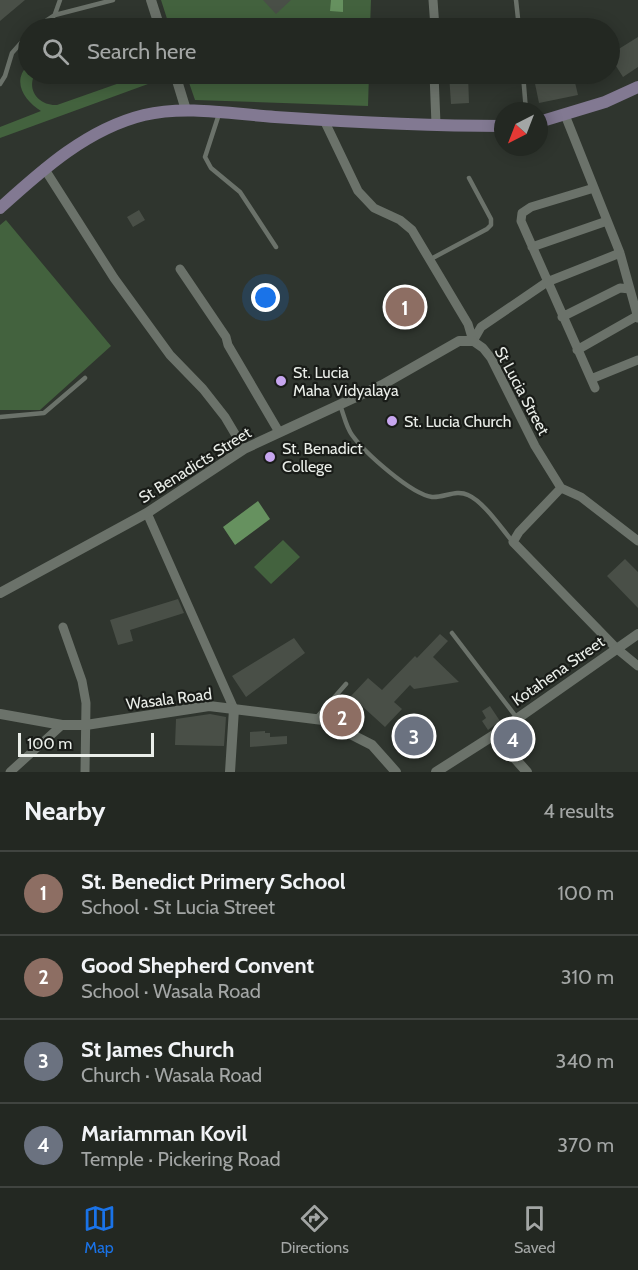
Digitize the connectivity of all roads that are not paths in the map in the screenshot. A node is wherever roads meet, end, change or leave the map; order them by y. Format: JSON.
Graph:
{"nodes":[{"id":1,"x":60,"y":0,"type":"edge"},
{"id":2,"x":113,"y":0,"type":"edge"},
{"id":3,"x":151,"y":0,"type":"edge"},
{"id":4,"x":432,"y":0,"type":"edge"},
{"id":5,"x":516,"y":0,"type":"edge"},
{"id":6,"x":55,"y":15,"type":"junction"},
{"id":7,"x":50,"y":18,"type":"edge"},
{"id":8,"x":157,"y":18,"type":"edge"},
{"id":9,"x":434,"y":18,"type":"edge"},
{"id":10,"x":518,"y":18,"type":"edge"},
{"id":11,"x":18,"y":46,"type":"edge"},
{"id":12,"x":0,"y":84,"type":"edge"},
{"id":13,"x":178,"y":84,"type":"edge"},
{"id":14,"x":434,"y":84,"type":"edge"},
{"id":15,"x":524,"y":84,"type":"edge"},
{"id":16,"x":638,"y":87,"type":"edge"},
{"id":17,"x":525,"y":102,"type":"edge"},
{"id":18,"x":186,"y":110,"type":"junction"},
{"id":19,"x":219,"y":114,"type":"junction"},
{"id":20,"x":565,"y":115,"type":"junction"},
{"id":21,"x":324,"y":120,"type":"junction"},
{"id":22,"x":548,"y":120,"type":"edge"},
{"id":23,"x":436,"y":124,"type":"junction"},
{"id":24,"x":494,"y":126,"type":"edge"},
{"id":25,"x":44,"y":168,"type":"junction"},
{"id":26,"x":469,"y":178,"type":"dead end"},
{"id":27,"x":594,"y":188,"type":"junction"},
{"id":28,"x":1,"y":205,"type":"edge"},
{"id":29,"x":607,"y":221,"type":"junction"},
{"id":30,"x":532,"y":247,"type":"junction"},
{"id":31,"x":276,"y":248,"type":"dead end"},
{"id":32,"x":620,"y":253,"type":"junction"},
{"id":33,"x":429,"y":260,"type":"junction"},
{"id":34,"x":180,"y":269,"type":"dead end"},
{"id":35,"x":547,"y":282,"type":"junction"},
{"id":36,"x":630,"y":289,"type":"junction"},
{"id":37,"x":562,"y":317,"type":"junction"},
{"id":38,"x":638,"y":317,"type":"edge"},
{"id":39,"x":473,"y":342,"type":"junction"},
{"id":40,"x":577,"y":350,"type":"junction"},
{"id":41,"x":638,"y":360,"type":"edge"},
{"id":42,"x":85,"y":378,"type":"dead end"},
{"id":43,"x":340,"y":405,"type":"junction"},
{"id":44,"x":0,"y":417,"type":"edge"},
{"id":45,"x":279,"y":432,"type":"junction"},
{"id":46,"x":244,"y":449,"type":"junction"},
{"id":47,"x":561,"y":488,"type":"junction"},
{"id":48,"x":147,"y":513,"type":"junction"},
{"id":49,"x":638,"y":541,"type":"edge"},
{"id":50,"x":513,"y":542,"type":"junction"},
{"id":51,"x":0,"y":593,"type":"edge"},
{"id":52,"x":63,"y":627,"type":"dead end"},
{"id":53,"x":452,"y":633,"type":"dead end"},
{"id":54,"x":638,"y":634,"type":"edge"},
{"id":55,"x":616,"y":648,"type":"junction"},
{"id":56,"x":638,"y":666,"type":"edge"},
{"id":57,"x":346,"y":684,"type":"dead end"},
{"id":58,"x":234,"y":709,"type":"junction"},
{"id":59,"x":0,"y":714,"type":"edge"},
{"id":60,"x":517,"y":718,"type":"junction"},
{"id":61,"x":315,"y":719,"type":"junction"},
{"id":62,"x":62,"y":725,"type":"junction"},
{"id":63,"x":86,"y":725,"type":"junction"},
{"id":64,"x":494,"y":735,"type":"junction"},
{"id":65,"x":10,"y":772,"type":"edge"},
{"id":66,"x":85,"y":772,"type":"edge"},
{"id":67,"x":230,"y":772,"type":"edge"},
{"id":68,"x":396,"y":772,"type":"edge"},
{"id":69,"x":436,"y":772,"type":"edge"},
{"id":70,"x":527,"y":772,"type":"edge"}],
"edges":[{"from":1,"to":6,"type":"lane"},
{"from":2,"to":6,"type":"lane"},
{"from":3,"to":8,"type":"street"},
{"from":4,"to":9,"type":"street"},
{"from":5,"to":10,"type":"lane"},
{"from":6,"to":7,"type":"lane"},
{"from":11,"to":12,"type":"lane"},
{"from":13,"to":18,"type":"street"},
{"from":14,"to":23,"type":"street"},
{"from":15,"to":17,"type":"lane"},
{"from":16,"to":20,"type":"main road"},
{"from":18,"to":19,"type":"main road"},
{"from":18,"to":25,"type":"main road"},
{"from":19,"to":21,"type":"main road"},
{"from":19,"to":31,"type":"lane"},
{"from":20,"to":22,"type":"main road"},
{"from":20,"to":27,"type":"street"},
{"from":21,"to":23,"type":"main road"},
{"from":21,"to":33,"type":"street","name":"St Lucia Street"},
{"from":23,"to":24,"type":"main road"},
{"from":25,"to":28,"type":"main road"},
{"from":25,"to":46,"type":"street"},
{"from":26,"to":33,"type":"lane"},
{"from":27,"to":29,"type":"street"},
{"from":27,"to":30,"type":"street"},
{"from":29,"to":30,"type":"street"},
{"from":29,"to":32,"type":"street"},
{"from":30,"to":35,"type":"street"},
{"from":32,"to":35,"type":"street"},
{"from":32,"to":36,"type":"street"},
{"from":33,"to":39,"type":"street","name":"St Lucia Street"},
{"from":34,"to":45,"type":"street"},
{"from":35,"to":37,"type":"street"},
{"from":35,"to":39,"type":"street"},
{"from":36,"to":37,"type":"street"},
{"from":36,"to":38,"type":"street"},
{"from":37,"to":40,"type":"street"},
{"from":38,"to":40,"type":"street"},
{"from":39,"to":43,"type":"street","name":"St Benadicts Street"},
{"from":39,"to":47,"type":"street","name":"St Lucia Street"},
{"from":40,"to":41,"type":"street"},
{"from":42,"to":44,"type":"lane"},
{"from":43,"to":45,"type":"street","name":"St Benadicts Street"},
{"from":43,"to":50,"type":"lane"},
{"from":45,"to":46,"type":"street","name":"St Benadicts Street"},
{"from":46,"to":48,"type":"street","name":"St Benadicts Street"},
{"from":47,"to":49,"type":"street"},
{"from":47,"to":50,"type":"street"},
{"from":48,"to":51,"type":"street","name":"St Benadicts Street"},
{"from":48,"to":58,"type":"street"},
{"from":50,"to":55,"type":"street"},
{"from":52,"to":63,"type":"street"},
{"from":53,"to":60,"type":"lane"},
{"from":54,"to":55,"type":"street","name":"Kotahena Street"},
{"from":55,"to":56,"type":"street"},
{"from":55,"to":60,"type":"street","name":"Kotahena Street"},
{"from":57,"to":61,"type":"lane"},
{"from":58,"to":61,"type":"street","name":"Wasala Road"},
{"from":58,"to":63,"type":"street","name":"Wasala Road"},
{"from":58,"to":67,"type":"street"},
{"from":59,"to":62,"type":"street","name":"Wasala Road"},
{"from":60,"to":64,"type":"street","name":"Kotahena Street"},
{"from":61,"to":68,"type":"street","name":"Wasala Road"},
{"from":62,"to":63,"type":"street","name":"Wasala Road"},
{"from":62,"to":65,"type":"street"},
{"from":63,"to":66,"type":"street"},
{"from":64,"to":69,"type":"street","name":"Kotahena Street"},
{"from":64,"to":70,"type":"street"}]}
